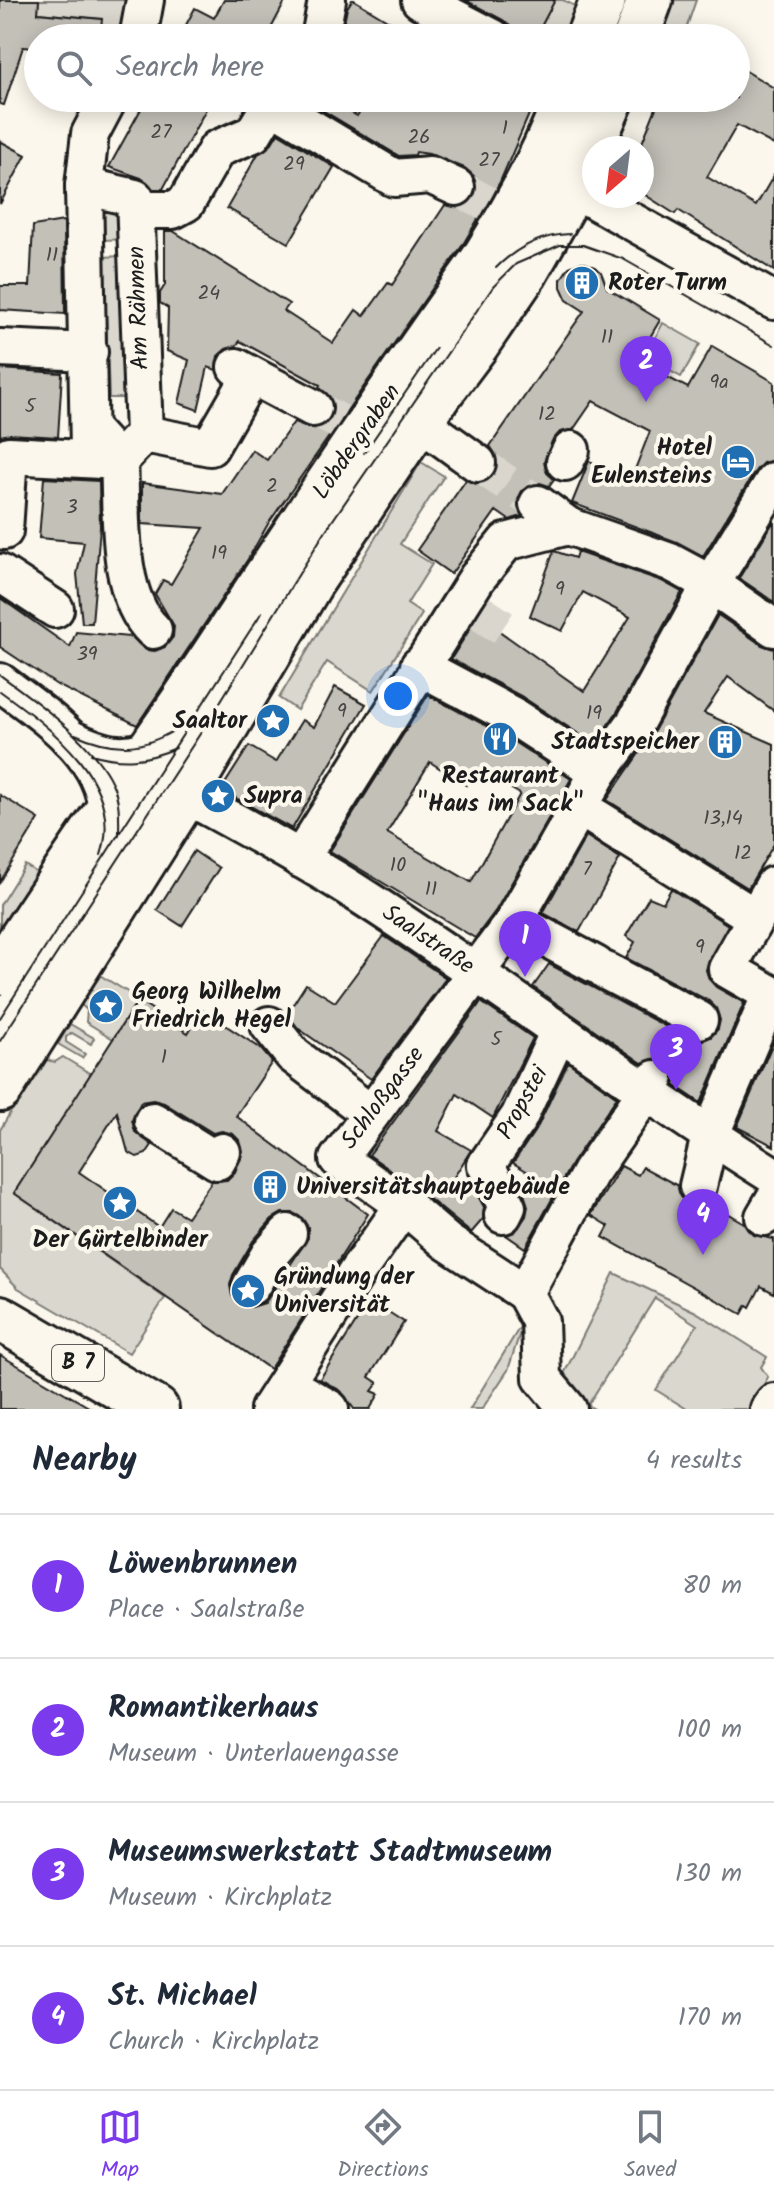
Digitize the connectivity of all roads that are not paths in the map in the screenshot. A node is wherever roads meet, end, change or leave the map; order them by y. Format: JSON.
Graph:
{"nodes":[{"id":1,"x":145,"y":0,"type":"edge"},
{"id":2,"x":327,"y":0,"type":"edge"},
{"id":3,"x":420,"y":0,"type":"edge"},
{"id":4,"x":603,"y":0,"type":"edge"},
{"id":5,"x":650,"y":0,"type":"edge"},
{"id":6,"x":141,"y":24,"type":"edge"},
{"id":7,"x":323,"y":24,"type":"edge"},
{"id":8,"x":466,"y":24,"type":"edge"},
{"id":9,"x":594,"y":24,"type":"edge"},
{"id":10,"x":641,"y":24,"type":"edge"},
{"id":11,"x":102,"y":112,"type":"edge"},
{"id":12,"x":266,"y":112,"type":"edge"},
{"id":13,"x":284,"y":112,"type":"edge"},
{"id":14,"x":564,"y":112,"type":"edge"},
{"id":15,"x":602,"y":112,"type":"edge"},
{"id":16,"x":555,"y":178,"type":"junction"},
{"id":17,"x":84,"y":186,"type":"junction"},
{"id":18,"x":456,"y":187,"type":"tunnel mouth"},
{"id":19,"x":136,"y":210,"type":"junction"},
{"id":20,"x":774,"y":301,"type":"edge"},
{"id":21,"x":0,"y":348,"type":"edge"},
{"id":22,"x":89,"y":352,"type":"junction"},
{"id":23,"x":419,"y":421,"type":"junction"},
{"id":24,"x":338,"y":422,"type":"junction"},
{"id":25,"x":144,"y":434,"type":"junction"},
{"id":26,"x":99,"y":450,"type":"junction"},
{"id":27,"x":477,"y":463,"type":"tunnel mouth"},
{"id":28,"x":774,"y":481,"type":"edge"},
{"id":29,"x":4,"y":531,"type":"dead end"},
{"id":30,"x":0,"y":573,"type":"edge"},
{"id":31,"x":711,"y":584,"type":"junction"},
{"id":32,"x":55,"y":609,"type":"dead end"},
{"id":33,"x":774,"y":628,"type":"edge"},
{"id":34,"x":153,"y":630,"type":"dead end"},
{"id":35,"x":419,"y":666,"type":"junction"},
{"id":36,"x":258,"y":668,"type":"junction"},
{"id":37,"x":0,"y":682,"type":"edge"},
{"id":38,"x":197,"y":725,"type":"junction"},
{"id":39,"x":69,"y":738,"type":"junction"},
{"id":40,"x":150,"y":749,"type":"junction"},
{"id":41,"x":599,"y":772,"type":"junction"},
{"id":42,"x":199,"y":802,"type":"dead end"},
{"id":43,"x":579,"y":807,"type":"junction"},
{"id":44,"x":107,"y":813,"type":"junction"},
{"id":45,"x":300,"y":859,"type":"junction"},
{"id":46,"x":774,"y":885,"type":"edge"},
{"id":47,"x":756,"y":918,"type":"junction"},
{"id":48,"x":514,"y":921,"type":"junction"},
{"id":49,"x":727,"y":969,"type":"junction"},
{"id":50,"x":0,"y":972,"type":"edge"},
{"id":51,"x":476,"y":973,"type":"junction"},
{"id":52,"x":773,"y":995,"type":"edge"},
{"id":53,"x":269,"y":1025,"type":"dead end"},
{"id":54,"x":0,"y":1031,"type":"edge"},
{"id":55,"x":559,"y":1031,"type":"junction"},
{"id":56,"x":651,"y":1086,"type":"junction"},
{"id":57,"x":0,"y":1089,"type":"edge"},
{"id":58,"x":371,"y":1114,"type":"junction"},
{"id":59,"x":153,"y":1121,"type":"dead end"},
{"id":60,"x":710,"y":1136,"type":"junction"},
{"id":61,"x":222,"y":1152,"type":"dead end"},
{"id":62,"x":774,"y":1176,"type":"edge"},
{"id":63,"x":698,"y":1186,"type":"dead end"},
{"id":64,"x":404,"y":1205,"type":"junction"},
{"id":65,"x":288,"y":1233,"type":"dead end"},
{"id":66,"x":482,"y":1265,"type":"junction"},
{"id":67,"x":251,"y":1286,"type":"dead end"},
{"id":68,"x":525,"y":1293,"type":"junction"},
{"id":69,"x":0,"y":1318,"type":"edge"},
{"id":70,"x":278,"y":1397,"type":"edge"},
{"id":71,"x":774,"y":1402,"type":"edge"},
{"id":72,"x":156,"y":1409,"type":"edge"},
{"id":73,"x":330,"y":1409,"type":"edge"},
{"id":74,"x":568,"y":1409,"type":"edge"},
{"id":75,"x":769,"y":1409,"type":"edge"}],
"edges":[{"from":1,"to":6,"type":"street"},
{"from":2,"to":7,"type":"street"},
{"from":3,"to":8,"type":"street"},
{"from":4,"to":9,"type":"main road"},
{"from":5,"to":10,"type":"main road"},
{"from":11,"to":17,"type":"street"},
{"from":12,"to":19,"type":"street"},
{"from":13,"to":18,"type":"street"},
{"from":14,"to":16,"type":"main road"},
{"from":15,"to":16,"type":"main road"},
{"from":16,"to":20,"type":"street"},
{"from":16,"to":23,"type":"main road","name":"Löbdergraben"},
{"from":16,"to":24,"type":"main road","name":"Löbdergraben"},
{"from":16,"to":38,"type":"street"},
{"from":17,"to":19,"type":"street"},
{"from":17,"to":22,"type":"street"},
{"from":19,"to":25,"type":"street","name":"Am Rähmen"},
{"from":21,"to":22,"type":"street"},
{"from":22,"to":26,"type":"street"},
{"from":23,"to":27,"type":"street"},
{"from":23,"to":36,"type":"main road","name":"Löbdergraben"},
{"from":24,"to":25,"type":"street"},
{"from":24,"to":40,"type":"main road","name":"Löbdergraben"},
{"from":25,"to":26,"type":"street"},
{"from":26,"to":29,"type":"street"},
{"from":26,"to":34,"type":"street"},
{"from":28,"to":31,"type":"street","name":"Schloßgasse"},
{"from":30,"to":32,"type":"street"},
{"from":31,"to":33,"type":"street"},
{"from":31,"to":35,"type":"street"},
{"from":31,"to":41,"type":"street","name":"Schloßgasse"},
{"from":35,"to":41,"type":"street"},
{"from":35,"to":45,"type":"street"},
{"from":36,"to":38,"type":"street","name":"Löbdergraben"},
{"from":36,"to":57,"type":"main road","name":"Löbdergraben"},
{"from":37,"to":39,"type":"street"},
{"from":38,"to":40,"type":"street","name":"Löbdergraben"},
{"from":38,"to":54,"type":"street"},
{"from":39,"to":40,"type":"street"},
{"from":39,"to":44,"type":"street"},
{"from":40,"to":44,"type":"main road","name":"Löbdergraben"},
{"from":41,"to":43,"type":"street","name":"Schloßgasse"},
{"from":42,"to":45,"type":"street","name":"Saalstraße"},
{"from":43,"to":47,"type":"street"},
{"from":43,"to":48,"type":"street","name":"Schloßgasse"},
{"from":44,"to":50,"type":"main road","name":"Löbdergraben"},
{"from":45,"to":51,"type":"street","name":"Saalstraße"},
{"from":46,"to":47,"type":"street"},
{"from":47,"to":49,"type":"street"},
{"from":48,"to":49,"type":"street"},
{"from":48,"to":51,"type":"street","name":"Schloßgasse"},
{"from":49,"to":52,"type":"street"},
{"from":51,"to":55,"type":"street","name":"Saalstraße"},
{"from":51,"to":58,"type":"street","name":"Schloßgasse"},
{"from":52,"to":60,"type":"street"},
{"from":53,"to":58,"type":"street"},
{"from":55,"to":56,"type":"street","name":"Saalstraße"},
{"from":55,"to":66,"type":"street","name":"Propstei"},
{"from":56,"to":60,"type":"street","name":"Saalstraße"},
{"from":56,"to":68,"type":"street"},
{"from":58,"to":64,"type":"street","name":"Schloßgasse"},
{"from":59,"to":61,"type":"street"},
{"from":60,"to":62,"type":"street","name":"Saalstraße"},
{"from":60,"to":63,"type":"street"},
{"from":64,"to":66,"type":"street","name":"Schloßgasse"},
{"from":64,"to":70,"type":"street"},
{"from":65,"to":67,"type":"street"},
{"from":66,"to":68,"type":"street","name":"Schloßgasse"},
{"from":68,"to":74,"type":"street"},
{"from":69,"to":72,"type":"main road","number":"B 7"},
{"from":70,"to":73,"type":"street"},
{"from":71,"to":75,"type":"street"}]}
